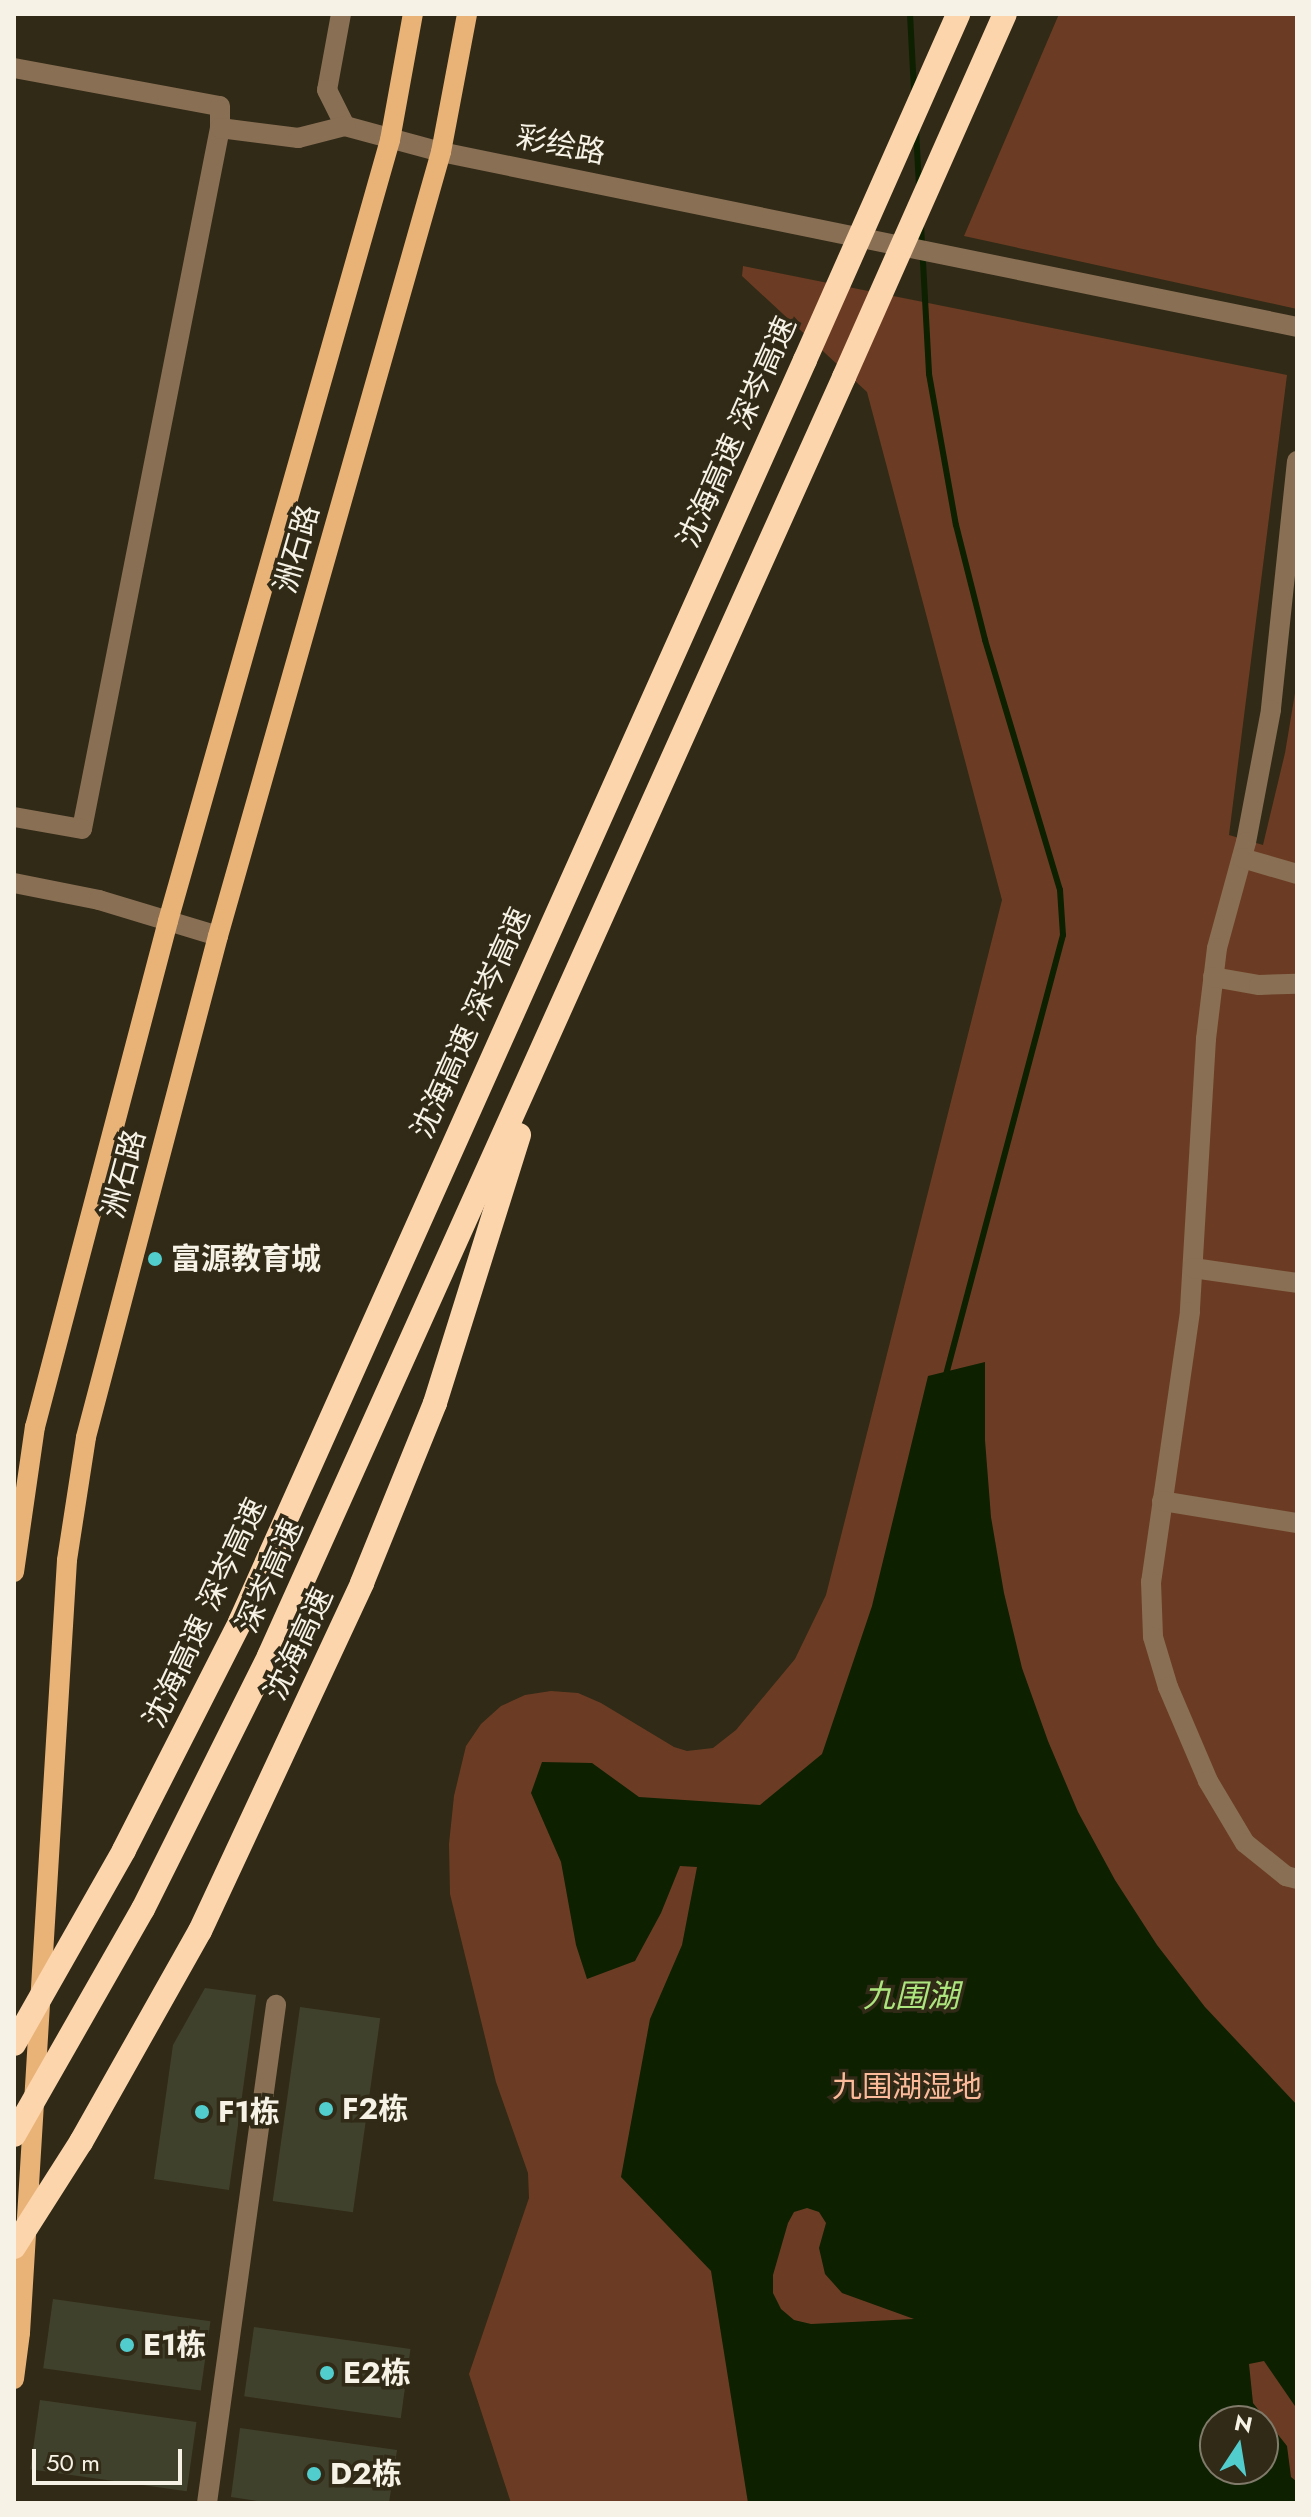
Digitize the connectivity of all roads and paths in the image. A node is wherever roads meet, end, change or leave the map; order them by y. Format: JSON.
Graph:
{"nodes":[{"id":1,"x":341,"y":14,"type":"edge"},
{"id":2,"x":413,"y":14,"type":"edge"},
{"id":3,"x":467,"y":14,"type":"edge"},
{"id":4,"x":958,"y":14,"type":"edge"},
{"id":5,"x":1005,"y":14,"type":"edge"},
{"id":6,"x":14,"y":68,"type":"edge"},
{"id":7,"x":345,"y":126,"type":"junction"},
{"id":8,"x":220,"y":128,"type":"junction"},
{"id":9,"x":390,"y":140,"type":"junction"},
{"id":10,"x":441,"y":152,"type":"junction"},
{"id":11,"x":1198,"y":296,"type":"dead end"},
{"id":12,"x":1297,"y":317,"type":"edge"},
{"id":13,"x":1297,"y":327,"type":"edge"},
{"id":14,"x":1297,"y":461,"type":"edge"},
{"id":15,"x":14,"y":817,"type":"edge"},
{"id":16,"x":1242,"y":858,"type":"junction"},
{"id":17,"x":1297,"y":874,"type":"edge"},
{"id":18,"x":14,"y":883,"type":"edge"},
{"id":19,"x":168,"y":921,"type":"junction"},
{"id":20,"x":218,"y":936,"type":"junction"},
{"id":21,"x":1213,"y":977,"type":"junction"},
{"id":22,"x":1297,"y":984,"type":"edge"},
{"id":23,"x":552,"y":1028,"type":"junction"},
{"id":24,"x":1193,"y":1268,"type":"junction"},
{"id":25,"x":1297,"y":1283,"type":"edge"},
{"id":26,"x":1162,"y":1501,"type":"junction"},
{"id":27,"x":1297,"y":1523,"type":"edge"},
{"id":28,"x":14,"y":1572,"type":"edge"},
{"id":29,"x":1297,"y":1879,"type":"edge"},
{"id":30,"x":276,"y":2005,"type":"dead end"},
{"id":31,"x":14,"y":2044,"type":"edge"},
{"id":32,"x":14,"y":2135,"type":"edge"},
{"id":33,"x":14,"y":2247,"type":"edge"},
{"id":34,"x":14,"y":2379,"type":"edge"},
{"id":35,"x":207,"y":2503,"type":"edge"}],
"edges":[{"from":1,"to":7,"type":"street"},
{"from":2,"to":9,"type":"main road","name":"洲石路"},
{"from":3,"to":10,"type":"main road","name":"洲石路"},
{"from":4,"to":31,"type":"highway","name":"沈海高速 深岑高速","bridge":true},
{"from":5,"to":23,"type":"highway","bridge":true},
{"from":6,"to":8,"type":"street"},
{"from":7,"to":8,"type":"street"},
{"from":7,"to":9,"type":"street","name":"彩绘路"},
{"from":8,"to":15,"type":"street"},
{"from":9,"to":10,"type":"street","name":"彩绘路"},
{"from":9,"to":19,"type":"main road","name":"洲石路"},
{"from":10,"to":13,"type":"street","name":"彩绘路"},
{"from":10,"to":20,"type":"main road","name":"洲石路"},
{"from":11,"to":12,"type":"street"},
{"from":14,"to":16,"type":"street"},
{"from":16,"to":17,"type":"street"},
{"from":16,"to":21,"type":"street"},
{"from":18,"to":19,"type":"street"},
{"from":19,"to":20,"type":"street"},
{"from":19,"to":28,"type":"main road","name":"洲石路"},
{"from":20,"to":34,"type":"main road","name":"洲石路"},
{"from":21,"to":22,"type":"street"},
{"from":21,"to":24,"type":"street"},
{"from":23,"to":32,"type":"highway","name":"深岑高速","bridge":true},
{"from":23,"to":33,"type":"highway","name":"沈海高速","bridge":true},
{"from":24,"to":25,"type":"street"},
{"from":24,"to":26,"type":"street"},
{"from":26,"to":27,"type":"street"},
{"from":26,"to":29,"type":"street"},
{"from":30,"to":35,"type":"street"}]}
